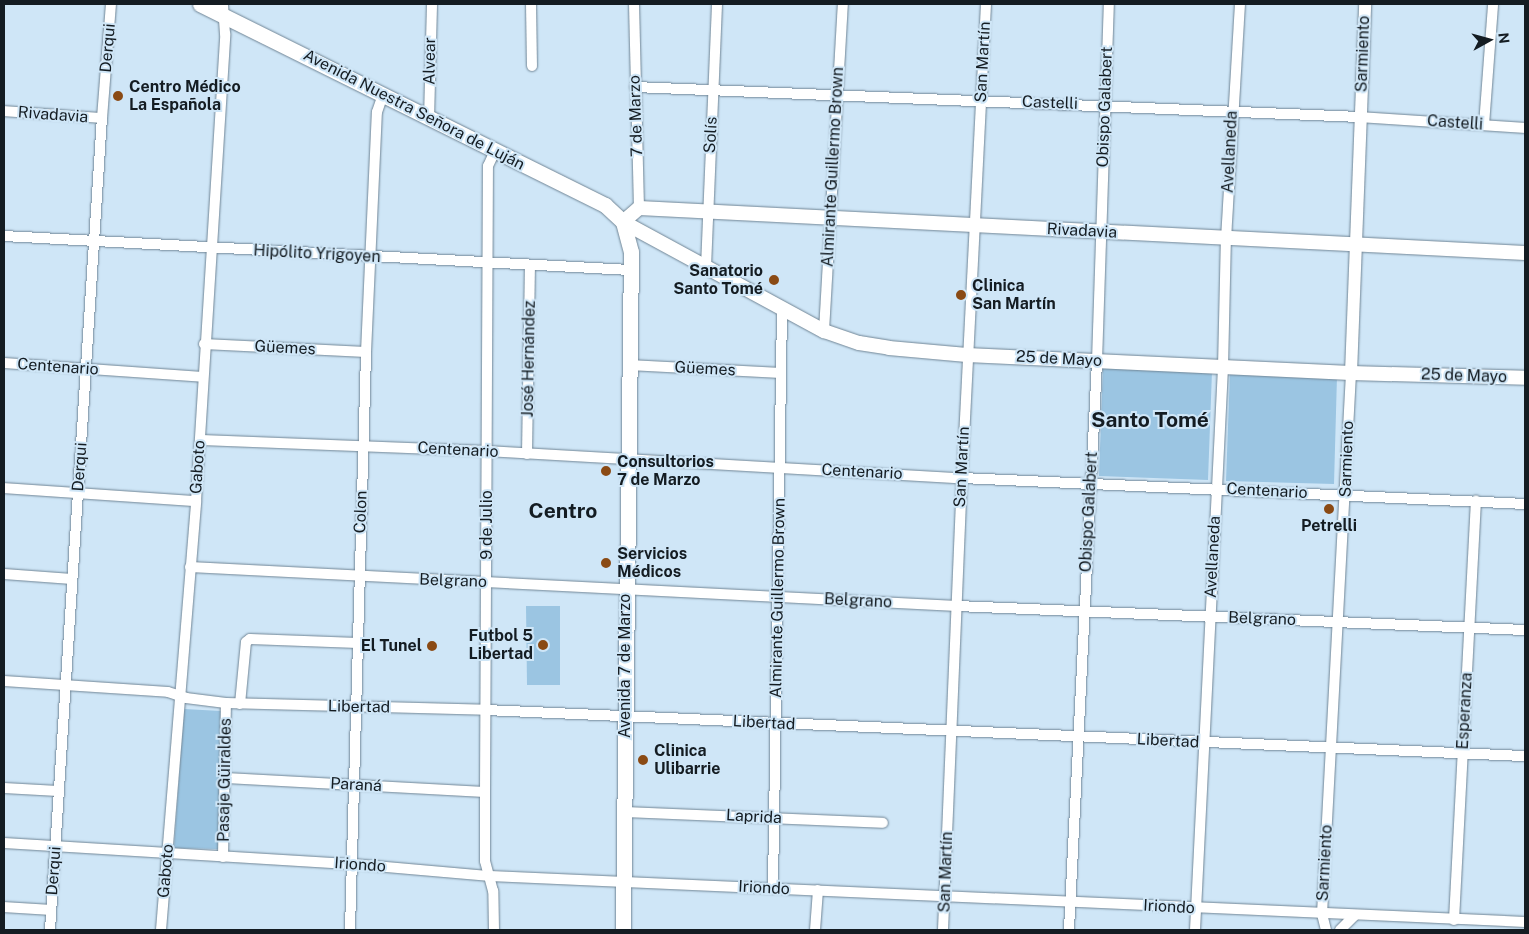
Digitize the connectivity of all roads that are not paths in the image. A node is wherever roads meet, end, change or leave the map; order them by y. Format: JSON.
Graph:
{"nodes":[{"id":1,"x":111,"y":4,"type":"edge"},
{"id":2,"x":200,"y":4,"type":"edge"},
{"id":3,"x":432,"y":4,"type":"edge"},
{"id":4,"x":531,"y":4,"type":"edge"},
{"id":5,"x":634,"y":4,"type":"edge"},
{"id":6,"x":717,"y":4,"type":"edge"},
{"id":7,"x":843,"y":4,"type":"edge"},
{"id":8,"x":986,"y":4,"type":"edge"},
{"id":9,"x":1109,"y":4,"type":"edge"},
{"id":10,"x":1240,"y":4,"type":"edge"},
{"id":11,"x":1365,"y":4,"type":"edge"},
{"id":12,"x":1493,"y":4,"type":"edge"},
{"id":13,"x":224,"y":10,"type":"edge"},
{"id":14,"x":532,"y":66,"type":"dead end"},
{"id":15,"x":635,"y":86,"type":"junction"},
{"id":16,"x":713,"y":89,"type":"junction"},
{"id":17,"x":383,"y":95,"type":"junction"},
{"id":18,"x":838,"y":96,"type":"junction"},
{"id":19,"x":981,"y":101,"type":"junction"},
{"id":20,"x":1105,"y":106,"type":"junction"},
{"id":21,"x":4,"y":111,"type":"edge"},
{"id":22,"x":1232,"y":112,"type":"junction"},
{"id":23,"x":1360,"y":117,"type":"junction"},
{"id":24,"x":102,"y":118,"type":"junction"},
{"id":25,"x":429,"y":119,"type":"junction"},
{"id":26,"x":1484,"y":125,"type":"junction"},
{"id":27,"x":1525,"y":128,"type":"edge"},
{"id":28,"x":495,"y":151,"type":"junction"},
{"id":29,"x":639,"y":208,"type":"junction"},
{"id":30,"x":708,"y":212,"type":"junction"},
{"id":31,"x":830,"y":218,"type":"junction"},
{"id":32,"x":623,"y":222,"type":"junction"},
{"id":33,"x":974,"y":225,"type":"junction"},
{"id":34,"x":1100,"y":232,"type":"junction"},
{"id":35,"x":4,"y":236,"type":"edge"},
{"id":36,"x":1226,"y":239,"type":"junction"},
{"id":37,"x":94,"y":242,"type":"junction"},
{"id":38,"x":1354,"y":244,"type":"junction"},
{"id":39,"x":210,"y":248,"type":"junction"},
{"id":40,"x":1525,"y":253,"type":"edge"},
{"id":41,"x":370,"y":256,"type":"junction"},
{"id":42,"x":488,"y":263,"type":"junction"},
{"id":43,"x":530,"y":265,"type":"junction"},
{"id":44,"x":706,"y":267,"type":"junction"},
{"id":45,"x":630,"y":270,"type":"junction"},
{"id":46,"x":782,"y":308,"type":"junction"},
{"id":47,"x":824,"y":331,"type":"junction"},
{"id":48,"x":204,"y":344,"type":"junction"},
{"id":49,"x":366,"y":352,"type":"junction"},
{"id":50,"x":968,"y":355,"type":"junction"},
{"id":51,"x":1097,"y":361,"type":"junction"},
{"id":52,"x":4,"y":363,"type":"edge"},
{"id":53,"x":629,"y":365,"type":"junction"},
{"id":54,"x":1223,"y":367,"type":"junction"},
{"id":55,"x":86,"y":369,"type":"junction"},
{"id":56,"x":781,"y":373,"type":"junction"},
{"id":57,"x":1350,"y":373,"type":"junction"},
{"id":58,"x":203,"y":377,"type":"junction"},
{"id":59,"x":1525,"y":378,"type":"edge"},
{"id":60,"x":200,"y":440,"type":"junction"},
{"id":61,"x":363,"y":446,"type":"junction"},
{"id":62,"x":487,"y":451,"type":"junction"},
{"id":63,"x":527,"y":454,"type":"junction"},
{"id":64,"x":629,"y":459,"type":"junction"},
{"id":65,"x":781,"y":468,"type":"junction"},
{"id":66,"x":962,"y":478,"type":"junction"},
{"id":67,"x":1090,"y":483,"type":"junction"},
{"id":68,"x":4,"y":488,"type":"edge"},
{"id":69,"x":1216,"y":489,"type":"junction"},
{"id":70,"x":78,"y":494,"type":"junction"},
{"id":71,"x":1346,"y":495,"type":"junction"},
{"id":72,"x":1476,"y":501,"type":"junction"},
{"id":73,"x":196,"y":502,"type":"junction"},
{"id":74,"x":1525,"y":504,"type":"edge"},
{"id":75,"x":190,"y":567,"type":"junction"},
{"id":76,"x":4,"y":574,"type":"edge"},
{"id":77,"x":360,"y":577,"type":"junction"},
{"id":78,"x":72,"y":580,"type":"junction"},
{"id":79,"x":486,"y":582,"type":"junction"},
{"id":80,"x":626,"y":589,"type":"junction"},
{"id":81,"x":778,"y":597,"type":"junction"},
{"id":82,"x":957,"y":606,"type":"junction"},
{"id":83,"x":1085,"y":611,"type":"junction"},
{"id":84,"x":1210,"y":617,"type":"junction"},
{"id":85,"x":1338,"y":622,"type":"junction"},
{"id":86,"x":1469,"y":627,"type":"junction"},
{"id":87,"x":1525,"y":630,"type":"edge"},
{"id":88,"x":358,"y":643,"type":"junction"},
{"id":89,"x":4,"y":681,"type":"edge"},
{"id":90,"x":65,"y":685,"type":"junction"},
{"id":91,"x":180,"y":696,"type":"junction"},
{"id":92,"x":226,"y":703,"type":"junction"},
{"id":93,"x":240,"y":704,"type":"junction"},
{"id":94,"x":356,"y":708,"type":"junction"},
{"id":95,"x":486,"y":710,"type":"junction"},
{"id":96,"x":625,"y":716,"type":"junction"},
{"id":97,"x":776,"y":723,"type":"junction"},
{"id":98,"x":951,"y":732,"type":"junction"},
{"id":99,"x":1079,"y":737,"type":"junction"},
{"id":100,"x":1206,"y":743,"type":"junction"},
{"id":101,"x":1331,"y":749,"type":"junction"},
{"id":102,"x":1463,"y":754,"type":"junction"},
{"id":103,"x":1525,"y":756,"type":"edge"},
{"id":104,"x":226,"y":778,"type":"junction"},
{"id":105,"x":354,"y":785,"type":"junction"},
{"id":106,"x":4,"y":788,"type":"edge"},
{"id":107,"x":58,"y":791,"type":"junction"},
{"id":108,"x":485,"y":792,"type":"junction"},
{"id":109,"x":624,"y":812,"type":"junction"},
{"id":110,"x":774,"y":818,"type":"junction"},
{"id":111,"x":884,"y":823,"type":"dead end"},
{"id":112,"x":4,"y":843,"type":"edge"},
{"id":113,"x":55,"y":847,"type":"junction"},
{"id":114,"x":168,"y":854,"type":"junction"},
{"id":115,"x":223,"y":857,"type":"junction"},
{"id":116,"x":352,"y":864,"type":"junction"},
{"id":117,"x":490,"y":876,"type":"junction"},
{"id":118,"x":624,"y":882,"type":"junction"},
{"id":119,"x":773,"y":888,"type":"junction"},
{"id":120,"x":818,"y":890,"type":"junction"},
{"id":121,"x":945,"y":896,"type":"junction"},
{"id":122,"x":1070,"y":902,"type":"junction"},
{"id":123,"x":4,"y":907,"type":"edge"},
{"id":124,"x":1197,"y":908,"type":"junction"},
{"id":125,"x":51,"y":910,"type":"junction"},
{"id":126,"x":1322,"y":914,"type":"junction"},
{"id":127,"x":1354,"y":916,"type":"junction"},
{"id":128,"x":1454,"y":920,"type":"junction"},
{"id":129,"x":1525,"y":922,"type":"edge"},
{"id":130,"x":50,"y":930,"type":"edge"},
{"id":131,"x":161,"y":930,"type":"edge"},
{"id":132,"x":350,"y":930,"type":"edge"},
{"id":133,"x":494,"y":930,"type":"edge"},
{"id":134,"x":623,"y":930,"type":"edge"},
{"id":135,"x":815,"y":930,"type":"edge"},
{"id":136,"x":943,"y":930,"type":"edge"},
{"id":137,"x":1070,"y":930,"type":"edge"},
{"id":138,"x":1195,"y":930,"type":"edge"},
{"id":139,"x":1326,"y":930,"type":"edge"},
{"id":140,"x":1340,"y":930,"type":"edge"}],
"edges":[{"from":1,"to":24,"type":"street","name":"Derqui"},
{"from":2,"to":13,"type":"main road","name":"Avenida Nuestra Señora de Luján"},
{"from":3,"to":25,"type":"street","name":"Alvear"},
{"from":4,"to":14,"type":"street"},
{"from":5,"to":15,"type":"street","name":"7 de Marzo"},
{"from":6,"to":16,"type":"street","name":"Solís"},
{"from":7,"to":18,"type":"street","name":"Almirante Guillermo Brown"},
{"from":8,"to":19,"type":"street","name":"San Martín"},
{"from":9,"to":20,"type":"street","name":"Obispo Galabert"},
{"from":10,"to":22,"type":"street","name":"Avellaneda"},
{"from":11,"to":23,"type":"street","name":"Sarmiento"},
{"from":12,"to":26,"type":"street"},
{"from":13,"to":17,"type":"main road","name":"Avenida Nuestra Señora de Luján"},
{"from":13,"to":39,"type":"street","name":"Gaboto"},
{"from":15,"to":16,"type":"street","name":"Castelli"},
{"from":15,"to":29,"type":"street","name":"7 de Marzo"},
{"from":16,"to":18,"type":"street","name":"Castelli"},
{"from":16,"to":30,"type":"street","name":"Solís"},
{"from":17,"to":25,"type":"main road","name":"Avenida Nuestra Señora de Luján"},
{"from":17,"to":41,"type":"street","name":"Colon"},
{"from":18,"to":19,"type":"street","name":"Castelli"},
{"from":18,"to":31,"type":"street","name":"Almirante Guillermo Brown"},
{"from":19,"to":20,"type":"street","name":"Castelli"},
{"from":19,"to":33,"type":"street","name":"San Martín"},
{"from":20,"to":22,"type":"street","name":"Castelli"},
{"from":20,"to":34,"type":"street","name":"Obispo Galabert"},
{"from":21,"to":24,"type":"street","name":"Rivadavia"},
{"from":22,"to":23,"type":"street","name":"Castelli"},
{"from":22,"to":36,"type":"street","name":"Avellaneda"},
{"from":23,"to":26,"type":"street","name":"Castelli"},
{"from":23,"to":38,"type":"street","name":"Sarmiento"},
{"from":24,"to":37,"type":"street","name":"Derqui"},
{"from":25,"to":28,"type":"main road","name":"Avenida Nuestra Señora de Luján"},
{"from":26,"to":27,"type":"street","name":"Castelli"},
{"from":28,"to":32,"type":"main road","name":"Avenida Nuestra Señora de Luján"},
{"from":28,"to":42,"type":"street","name":"9 de Julio"},
{"from":29,"to":30,"type":"main road","name":"Rivadavia"},
{"from":29,"to":32,"type":"main road"},
{"from":30,"to":31,"type":"main road","name":"Rivadavia"},
{"from":30,"to":44,"type":"street","name":"Solís"},
{"from":31,"to":33,"type":"main road","name":"Rivadavia"},
{"from":31,"to":47,"type":"street","name":"Almirante Guillermo Brown"},
{"from":32,"to":44,"type":"main road","name":"25 de Mayo"},
{"from":32,"to":45,"type":"main road","name":"Avenida 7 de Marzo"},
{"from":33,"to":34,"type":"main road","name":"Rivadavia"},
{"from":33,"to":50,"type":"street","name":"San Martín"},
{"from":34,"to":36,"type":"main road","name":"Rivadavia"},
{"from":34,"to":51,"type":"street","name":"Obispo Galabert"},
{"from":35,"to":37,"type":"street","name":"Hipólito Yrigoyen"},
{"from":36,"to":38,"type":"main road","name":"Rivadavia"},
{"from":36,"to":54,"type":"street","name":"Avellaneda"},
{"from":37,"to":39,"type":"street","name":"Hipólito Yrigoyen"},
{"from":37,"to":55,"type":"street","name":"Derqui"},
{"from":38,"to":40,"type":"main road","name":"Rivadavia"},
{"from":38,"to":57,"type":"street","name":"Sarmiento"},
{"from":39,"to":41,"type":"street","name":"Hipólito Yrigoyen"},
{"from":39,"to":48,"type":"street","name":"Gaboto"},
{"from":41,"to":42,"type":"street","name":"Hipólito Yrigoyen"},
{"from":41,"to":49,"type":"street","name":"Colon"},
{"from":42,"to":43,"type":"street","name":"Hipólito Yrigoyen"},
{"from":42,"to":62,"type":"street","name":"9 de Julio"},
{"from":43,"to":45,"type":"street","name":"Hipólito Yrigoyen"},
{"from":43,"to":63,"type":"street","name":"José Hernández"},
{"from":44,"to":46,"type":"main road","name":"25 de Mayo"},
{"from":45,"to":53,"type":"main road","name":"Avenida 7 de Marzo"},
{"from":46,"to":47,"type":"main road","name":"25 de Mayo"},
{"from":46,"to":56,"type":"street","name":"Almirante Guillermo Brown"},
{"from":47,"to":50,"type":"main road","name":"25 de Mayo"},
{"from":48,"to":49,"type":"street","name":"Güemes"},
{"from":48,"to":58,"type":"street","name":"Gaboto"},
{"from":49,"to":61,"type":"street","name":"Colon"},
{"from":50,"to":51,"type":"main road","name":"25 de Mayo"},
{"from":50,"to":66,"type":"street","name":"San Martín"},
{"from":51,"to":54,"type":"main road","name":"25 de Mayo"},
{"from":51,"to":67,"type":"street","name":"Obispo Galabert"},
{"from":52,"to":55,"type":"street","name":"Centenario"},
{"from":53,"to":56,"type":"street","name":"Güemes"},
{"from":53,"to":64,"type":"main road","name":"Avenida 7 de Marzo"},
{"from":54,"to":57,"type":"main road","name":"25 de Mayo"},
{"from":54,"to":69,"type":"street","name":"Avellaneda"},
{"from":55,"to":58,"type":"street","name":"Centenario"},
{"from":55,"to":70,"type":"street","name":"Derqui"},
{"from":56,"to":65,"type":"street","name":"Almirante Guillermo Brown"},
{"from":57,"to":59,"type":"main road","name":"25 de Mayo"},
{"from":57,"to":71,"type":"street","name":"Sarmiento"},
{"from":58,"to":60,"type":"street","name":"Gaboto"},
{"from":60,"to":61,"type":"street","name":"Centenario"},
{"from":60,"to":73,"type":"street","name":"Gaboto"},
{"from":61,"to":62,"type":"street","name":"Centenario"},
{"from":61,"to":77,"type":"street","name":"Colon"},
{"from":62,"to":63,"type":"street","name":"Centenario"},
{"from":62,"to":79,"type":"street","name":"9 de Julio"},
{"from":63,"to":64,"type":"street","name":"Centenario"},
{"from":64,"to":65,"type":"street","name":"Centenario"},
{"from":64,"to":80,"type":"main road","name":"Avenida 7 de Marzo"},
{"from":65,"to":66,"type":"street","name":"Centenario"},
{"from":65,"to":81,"type":"street","name":"Almirante Guillermo Brown"},
{"from":66,"to":67,"type":"street","name":"Centenario"},
{"from":66,"to":82,"type":"street","name":"San Martín"},
{"from":67,"to":69,"type":"street","name":"Centenario"},
{"from":67,"to":83,"type":"street","name":"Obispo Galabert"},
{"from":68,"to":70,"type":"street"},
{"from":69,"to":71,"type":"street","name":"Centenario"},
{"from":69,"to":84,"type":"street","name":"Avellaneda"},
{"from":70,"to":73,"type":"street"},
{"from":70,"to":78,"type":"street","name":"Derqui"},
{"from":71,"to":72,"type":"street","name":"Centenario"},
{"from":71,"to":85,"type":"street","name":"Sarmiento"},
{"from":72,"to":74,"type":"street","name":"Centenario"},
{"from":72,"to":86,"type":"street","name":"Esperanza"},
{"from":73,"to":75,"type":"street","name":"Gaboto"},
{"from":75,"to":77,"type":"street","name":"Belgrano"},
{"from":75,"to":91,"type":"street","name":"Gaboto"},
{"from":76,"to":78,"type":"street"},
{"from":77,"to":79,"type":"street","name":"Belgrano"},
{"from":77,"to":88,"type":"street","name":"Colon"},
{"from":78,"to":90,"type":"street","name":"Derqui"},
{"from":79,"to":80,"type":"street","name":"Belgrano"},
{"from":79,"to":95,"type":"street","name":"9 de Julio"},
{"from":80,"to":81,"type":"street","name":"Belgrano"},
{"from":80,"to":96,"type":"main road","name":"Avenida 7 de Marzo"},
{"from":81,"to":82,"type":"street","name":"Belgrano"},
{"from":81,"to":97,"type":"street","name":"Almirante Guillermo Brown"},
{"from":82,"to":83,"type":"street","name":"Belgrano"},
{"from":82,"to":98,"type":"street","name":"San Martín"},
{"from":83,"to":84,"type":"street","name":"Belgrano"},
{"from":83,"to":99,"type":"street","name":"Obispo Galabert"},
{"from":84,"to":85,"type":"street","name":"Belgrano"},
{"from":84,"to":100,"type":"street","name":"Avellaneda"},
{"from":85,"to":86,"type":"street","name":"Belgrano"},
{"from":85,"to":101,"type":"street","name":"Sarmiento"},
{"from":86,"to":87,"type":"street","name":"Belgrano"},
{"from":86,"to":102,"type":"street","name":"Esperanza"},
{"from":88,"to":93,"type":"street","name":"Pasaje Güiraldes"},
{"from":88,"to":94,"type":"street","name":"Colon"},
{"from":89,"to":90,"type":"street","name":"Libertad"},
{"from":90,"to":91,"type":"street","name":"Libertad"},
{"from":90,"to":107,"type":"street","name":"Derqui"},
{"from":91,"to":92,"type":"street","name":"Libertad"},
{"from":91,"to":114,"type":"street","name":"Gaboto"},
{"from":92,"to":93,"type":"street","name":"Libertad"},
{"from":92,"to":104,"type":"street","name":"Pasaje Güiraldes"},
{"from":93,"to":94,"type":"street","name":"Libertad"},
{"from":94,"to":95,"type":"street","name":"Libertad"},
{"from":94,"to":105,"type":"street","name":"Colon"},
{"from":95,"to":96,"type":"street","name":"Libertad"},
{"from":95,"to":108,"type":"street","name":"9 de Julio"},
{"from":96,"to":97,"type":"street","name":"Libertad"},
{"from":96,"to":109,"type":"main road","name":"Avenida 7 de Marzo"},
{"from":97,"to":98,"type":"street","name":"Libertad"},
{"from":97,"to":110,"type":"street","name":"Almirante Guillermo Brown"},
{"from":98,"to":99,"type":"street","name":"Libertad"},
{"from":98,"to":121,"type":"street","name":"San Martín"},
{"from":99,"to":100,"type":"street","name":"Libertad"},
{"from":99,"to":122,"type":"street","name":"Obispo Galabert"},
{"from":100,"to":101,"type":"street","name":"Libertad"},
{"from":100,"to":124,"type":"street","name":"Avellaneda"},
{"from":101,"to":102,"type":"street","name":"Libertad"},
{"from":101,"to":126,"type":"street","name":"Sarmiento"},
{"from":102,"to":103,"type":"street","name":"Libertad"},
{"from":102,"to":128,"type":"street","name":"Esperanza"},
{"from":104,"to":105,"type":"street","name":"Paraná"},
{"from":104,"to":115,"type":"street","name":"Pasaje Güiraldes"},
{"from":105,"to":108,"type":"street","name":"Paraná"},
{"from":105,"to":116,"type":"street","name":"Colon"},
{"from":106,"to":107,"type":"street"},
{"from":107,"to":113,"type":"street","name":"Derqui"},
{"from":108,"to":117,"type":"street","name":"9 de Julio"},
{"from":109,"to":110,"type":"street","name":"Laprida"},
{"from":109,"to":118,"type":"main road","name":"Avenida 7 de Marzo"},
{"from":110,"to":111,"type":"street","name":"Laprida"},
{"from":110,"to":119,"type":"street","name":"Almirante Guillermo Brown"},
{"from":112,"to":113,"type":"street","name":"Iriondo"},
{"from":113,"to":114,"type":"street","name":"Iriondo"},
{"from":113,"to":125,"type":"street","name":"Derqui"},
{"from":114,"to":115,"type":"street","name":"Iriondo"},
{"from":114,"to":131,"type":"street","name":"Gaboto"},
{"from":115,"to":116,"type":"street","name":"Iriondo"},
{"from":116,"to":117,"type":"street","name":"Iriondo"},
{"from":116,"to":132,"type":"street","name":"Colon"},
{"from":117,"to":118,"type":"street","name":"Iriondo"},
{"from":117,"to":133,"type":"street","name":"9 de Julio"},
{"from":118,"to":119,"type":"street","name":"Iriondo"},
{"from":118,"to":134,"type":"main road","name":"Avenida 7 de Marzo"},
{"from":119,"to":120,"type":"street","name":"Iriondo"},
{"from":120,"to":121,"type":"street","name":"Iriondo"},
{"from":120,"to":135,"type":"street"},
{"from":121,"to":122,"type":"street","name":"Iriondo"},
{"from":121,"to":136,"type":"street","name":"San Martín"},
{"from":122,"to":124,"type":"street","name":"Iriondo"},
{"from":122,"to":137,"type":"street","name":"Obispo Galabert"},
{"from":123,"to":125,"type":"street"},
{"from":124,"to":126,"type":"street","name":"Iriondo"},
{"from":124,"to":138,"type":"street","name":"Avellaneda"},
{"from":125,"to":130,"type":"street","name":"Derqui"},
{"from":126,"to":127,"type":"street","name":"Iriondo"},
{"from":126,"to":139,"type":"street","name":"Sarmiento"},
{"from":127,"to":128,"type":"street","name":"Iriondo"},
{"from":127,"to":140,"type":"street"},
{"from":128,"to":129,"type":"street","name":"Iriondo"}]}
